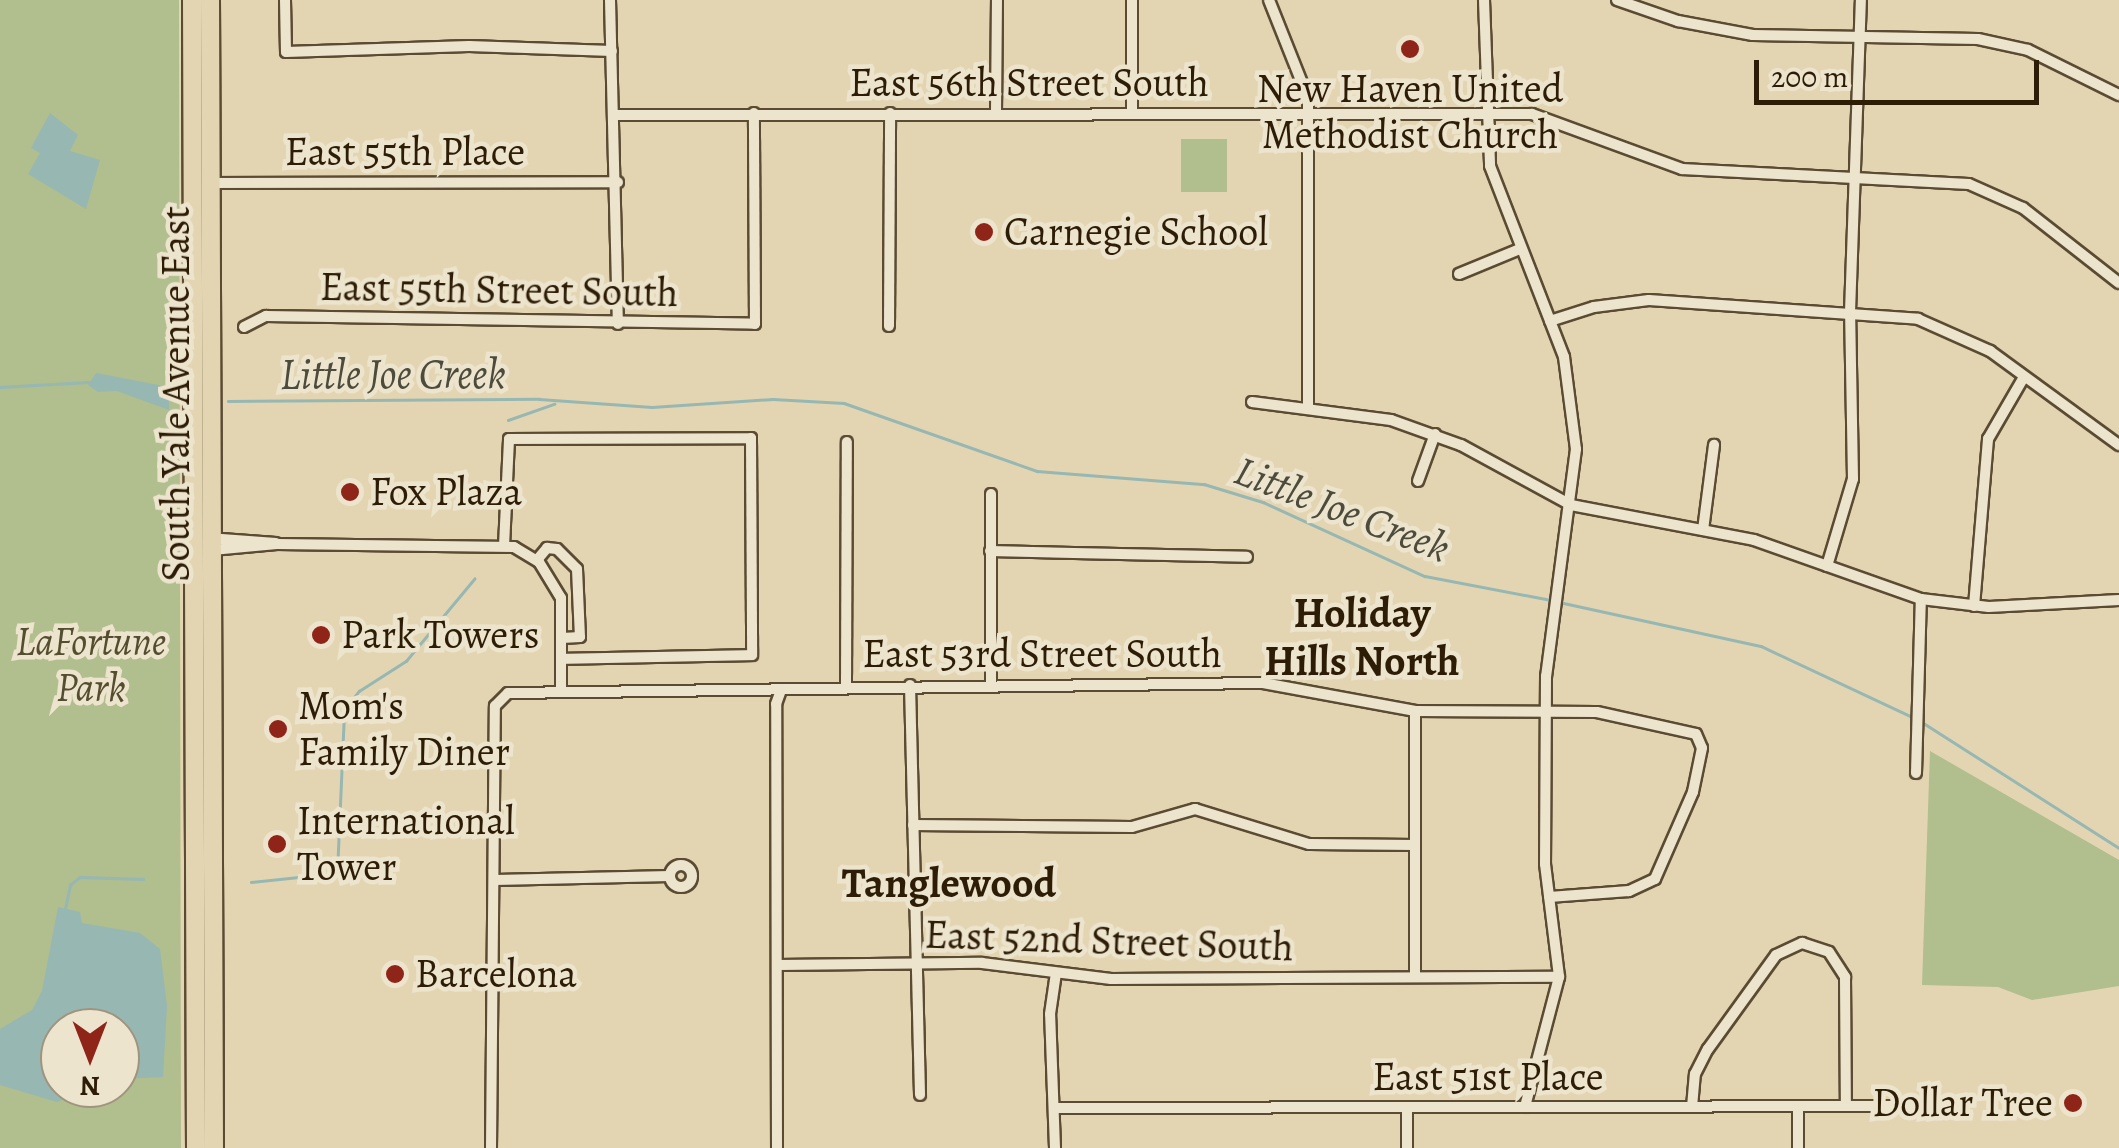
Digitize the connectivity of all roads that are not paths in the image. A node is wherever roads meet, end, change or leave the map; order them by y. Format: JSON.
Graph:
{"nodes":[{"id":1,"x":192,"y":0,"type":"edge"},
{"id":2,"x":210,"y":0,"type":"edge"},
{"id":3,"x":285,"y":0,"type":"edge"},
{"id":4,"x":610,"y":0,"type":"edge"},
{"id":5,"x":996,"y":0,"type":"edge"},
{"id":6,"x":1132,"y":0,"type":"edge"},
{"id":7,"x":1269,"y":0,"type":"edge"},
{"id":8,"x":1484,"y":0,"type":"edge"},
{"id":9,"x":1617,"y":0,"type":"edge"},
{"id":10,"x":1861,"y":0,"type":"edge"},
{"id":11,"x":1860,"y":39,"type":"junction"},
{"id":12,"x":612,"y":51,"type":"junction"},
{"id":13,"x":2119,"y":95,"type":"edge"},
{"id":14,"x":1484,"y":111,"type":"junction"},
{"id":15,"x":996,"y":112,"type":"junction"},
{"id":16,"x":1132,"y":112,"type":"junction"},
{"id":17,"x":1308,"y":112,"type":"junction"},
{"id":18,"x":754,"y":113,"type":"junction"},
{"id":19,"x":890,"y":113,"type":"junction"},
{"id":20,"x":616,"y":114,"type":"junction"},
{"id":21,"x":1856,"y":176,"type":"junction"},
{"id":22,"x":618,"y":182,"type":"junction"},
{"id":23,"x":202,"y":183,"type":"junction"},
{"id":24,"x":1520,"y":248,"type":"junction"},
{"id":25,"x":1459,"y":274,"type":"dead end"},
{"id":26,"x":2119,"y":284,"type":"edge"},
{"id":27,"x":1850,"y":312,"type":"junction"},
{"id":28,"x":1550,"y":321,"type":"junction"},
{"id":29,"x":618,"y":324,"type":"junction"},
{"id":30,"x":888,"y":326,"type":"dead end"},
{"id":31,"x":244,"y":327,"type":"dead end"},
{"id":32,"x":2024,"y":377,"type":"junction"},
{"id":33,"x":1252,"y":402,"type":"dead end"},
{"id":34,"x":1308,"y":406,"type":"junction"},
{"id":35,"x":1435,"y":434,"type":"junction"},
{"id":36,"x":848,"y":442,"type":"dead end"},
{"id":37,"x":1714,"y":444,"type":"dead end"},
{"id":38,"x":2119,"y":445,"type":"edge"},
{"id":39,"x":1418,"y":482,"type":"dead end"},
{"id":40,"x":991,"y":494,"type":"dead end"},
{"id":41,"x":1571,"y":505,"type":"junction"},
{"id":42,"x":1702,"y":530,"type":"junction"},
{"id":43,"x":203,"y":544,"type":"junction"},
{"id":44,"x":504,"y":546,"type":"junction"},
{"id":45,"x":990,"y":551,"type":"junction"},
{"id":46,"x":1247,"y":556,"type":"dead end"},
{"id":47,"x":536,"y":560,"type":"junction"},
{"id":48,"x":1827,"y":566,"type":"junction"},
{"id":49,"x":1921,"y":599,"type":"junction"},
{"id":50,"x":2119,"y":600,"type":"edge"},
{"id":51,"x":1974,"y":606,"type":"junction"},
{"id":52,"x":562,"y":638,"type":"junction"},
{"id":53,"x":561,"y":659,"type":"junction"},
{"id":54,"x":846,"y":685,"type":"junction"},
{"id":55,"x":910,"y":685,"type":"junction"},
{"id":56,"x":991,"y":685,"type":"junction"},
{"id":57,"x":781,"y":690,"type":"junction"},
{"id":58,"x":561,"y":692,"type":"junction"},
{"id":59,"x":1415,"y":711,"type":"junction"},
{"id":60,"x":1546,"y":711,"type":"junction"},
{"id":61,"x":1916,"y":773,"type":"dead end"},
{"id":62,"x":913,"y":825,"type":"junction"},
{"id":63,"x":1415,"y":845,"type":"junction"},
{"id":64,"x":670,"y":876,"type":"dead end"},
{"id":65,"x":494,"y":880,"type":"junction"},
{"id":66,"x":1549,"y":897,"type":"junction"},
{"id":67,"x":778,"y":964,"type":"junction"},
{"id":68,"x":915,"y":964,"type":"junction"},
{"id":69,"x":1056,"y":974,"type":"junction"},
{"id":70,"x":1416,"y":976,"type":"junction"},
{"id":71,"x":1559,"y":977,"type":"junction"},
{"id":72,"x":920,"y":1095,"type":"dead end"},
{"id":73,"x":1525,"y":1106,"type":"junction"},
{"id":74,"x":1798,"y":1106,"type":"junction"},
{"id":75,"x":1846,"y":1106,"type":"junction"},
{"id":76,"x":1920,"y":1106,"type":"dead end"},
{"id":77,"x":1407,"y":1107,"type":"junction"},
{"id":78,"x":1692,"y":1107,"type":"junction"},
{"id":79,"x":1054,"y":1108,"type":"junction"},
{"id":80,"x":196,"y":1148,"type":"edge"},
{"id":81,"x":214,"y":1148,"type":"edge"},
{"id":82,"x":491,"y":1148,"type":"edge"},
{"id":83,"x":778,"y":1148,"type":"edge"},
{"id":84,"x":1056,"y":1148,"type":"edge"},
{"id":85,"x":1407,"y":1148,"type":"edge"},
{"id":86,"x":1798,"y":1148,"type":"edge"}],
"edges":[{"from":1,"to":23,"type":"main road","name":"South Yale Avenue East"},
{"from":2,"to":23,"type":"main road","name":"South Yale Avenue East"},
{"from":3,"to":12,"type":"street"},
{"from":4,"to":12,"type":"street"},
{"from":5,"to":15,"type":"street"},
{"from":6,"to":16,"type":"street"},
{"from":7,"to":17,"type":"street"},
{"from":8,"to":14,"type":"street"},
{"from":9,"to":11,"type":"street"},
{"from":10,"to":11,"type":"street"},
{"from":11,"to":13,"type":"street"},
{"from":11,"to":21,"type":"street"},
{"from":12,"to":20,"type":"street"},
{"from":14,"to":17,"type":"street","name":"East 56th Street South"},
{"from":14,"to":21,"type":"street","name":"East 56th Street South"},
{"from":14,"to":24,"type":"street"},
{"from":15,"to":16,"type":"street","name":"East 56th Street South"},
{"from":15,"to":19,"type":"street","name":"East 56th Street South"},
{"from":16,"to":17,"type":"street","name":"East 56th Street South"},
{"from":17,"to":34,"type":"street"},
{"from":18,"to":19,"type":"street","name":"East 56th Street South"},
{"from":18,"to":20,"type":"street","name":"East 56th Street South"},
{"from":18,"to":29,"type":"street","name":"East 55th Street South"},
{"from":19,"to":30,"type":"street"},
{"from":20,"to":22,"type":"street"},
{"from":21,"to":26,"type":"street","name":"East 56th Street South"},
{"from":21,"to":27,"type":"street"},
{"from":22,"to":23,"type":"street","name":"East 55th Place"},
{"from":22,"to":29,"type":"street"},
{"from":23,"to":43,"type":"main road","name":"South Yale Avenue East"},
{"from":24,"to":25,"type":"street"},
{"from":24,"to":28,"type":"street"},
{"from":27,"to":28,"type":"street"},
{"from":27,"to":32,"type":"street"},
{"from":27,"to":48,"type":"street"},
{"from":28,"to":41,"type":"street"},
{"from":29,"to":31,"type":"street","name":"East 55th Street South"},
{"from":32,"to":38,"type":"street"},
{"from":32,"to":51,"type":"street"},
{"from":33,"to":34,"type":"street"},
{"from":34,"to":35,"type":"street"},
{"from":35,"to":39,"type":"street"},
{"from":35,"to":41,"type":"street"},
{"from":36,"to":54,"type":"street"},
{"from":37,"to":42,"type":"street"},
{"from":40,"to":45,"type":"street"},
{"from":41,"to":42,"type":"street"},
{"from":41,"to":60,"type":"street"},
{"from":42,"to":48,"type":"street"},
{"from":43,"to":44,"type":"street"},
{"from":43,"to":80,"type":"main road","name":"South Yale Avenue East"},
{"from":43,"to":81,"type":"main road","name":"South Yale Avenue East"},
{"from":44,"to":47,"type":"street"},
{"from":44,"to":53,"type":"street"},
{"from":45,"to":46,"type":"street"},
{"from":45,"to":56,"type":"street"},
{"from":47,"to":52,"type":"street"},
{"from":47,"to":52,"type":"street"},
{"from":48,"to":49,"type":"street"},
{"from":49,"to":51,"type":"street"},
{"from":49,"to":61,"type":"street"},
{"from":50,"to":51,"type":"street"},
{"from":52,"to":53,"type":"street"},
{"from":53,"to":58,"type":"street"},
{"from":54,"to":55,"type":"street","name":"East 53rd Street South"},
{"from":54,"to":57,"type":"street","name":"East 53rd Street South"},
{"from":55,"to":56,"type":"street","name":"East 53rd Street South"},
{"from":55,"to":62,"type":"street"},
{"from":56,"to":59,"type":"street","name":"East 53rd Street South"},
{"from":57,"to":58,"type":"street","name":"East 53rd Street South"},
{"from":57,"to":67,"type":"street"},
{"from":58,"to":65,"type":"street","name":"East 53rd Street South"},
{"from":59,"to":60,"type":"street","name":"East 53rd Street South"},
{"from":59,"to":63,"type":"street"},
{"from":60,"to":66,"type":"street"},
{"from":60,"to":66,"type":"street","name":"East 53rd Street South"},
{"from":62,"to":63,"type":"street"},
{"from":62,"to":68,"type":"street"},
{"from":63,"to":70,"type":"street"},
{"from":64,"to":65,"type":"street"},
{"from":65,"to":82,"type":"street"},
{"from":66,"to":71,"type":"street"},
{"from":67,"to":68,"type":"street","name":"East 52nd Street South"},
{"from":67,"to":83,"type":"street"},
{"from":68,"to":69,"type":"street","name":"East 52nd Street South"},
{"from":68,"to":72,"type":"street"},
{"from":69,"to":70,"type":"street","name":"East 52nd Street South"},
{"from":69,"to":79,"type":"street"},
{"from":70,"to":71,"type":"street","name":"East 52nd Street South"},
{"from":71,"to":73,"type":"street"},
{"from":73,"to":77,"type":"street","name":"East 51st Place"},
{"from":73,"to":78,"type":"street","name":"East 51st Place"},
{"from":74,"to":75,"type":"street","name":"East 51st Place"},
{"from":74,"to":78,"type":"street","name":"East 51st Place"},
{"from":74,"to":86,"type":"street"},
{"from":75,"to":76,"type":"street","name":"East 51st Place"},
{"from":75,"to":78,"type":"street"},
{"from":77,"to":79,"type":"street","name":"East 51st Place"},
{"from":77,"to":85,"type":"street"},
{"from":79,"to":84,"type":"street"}]}
